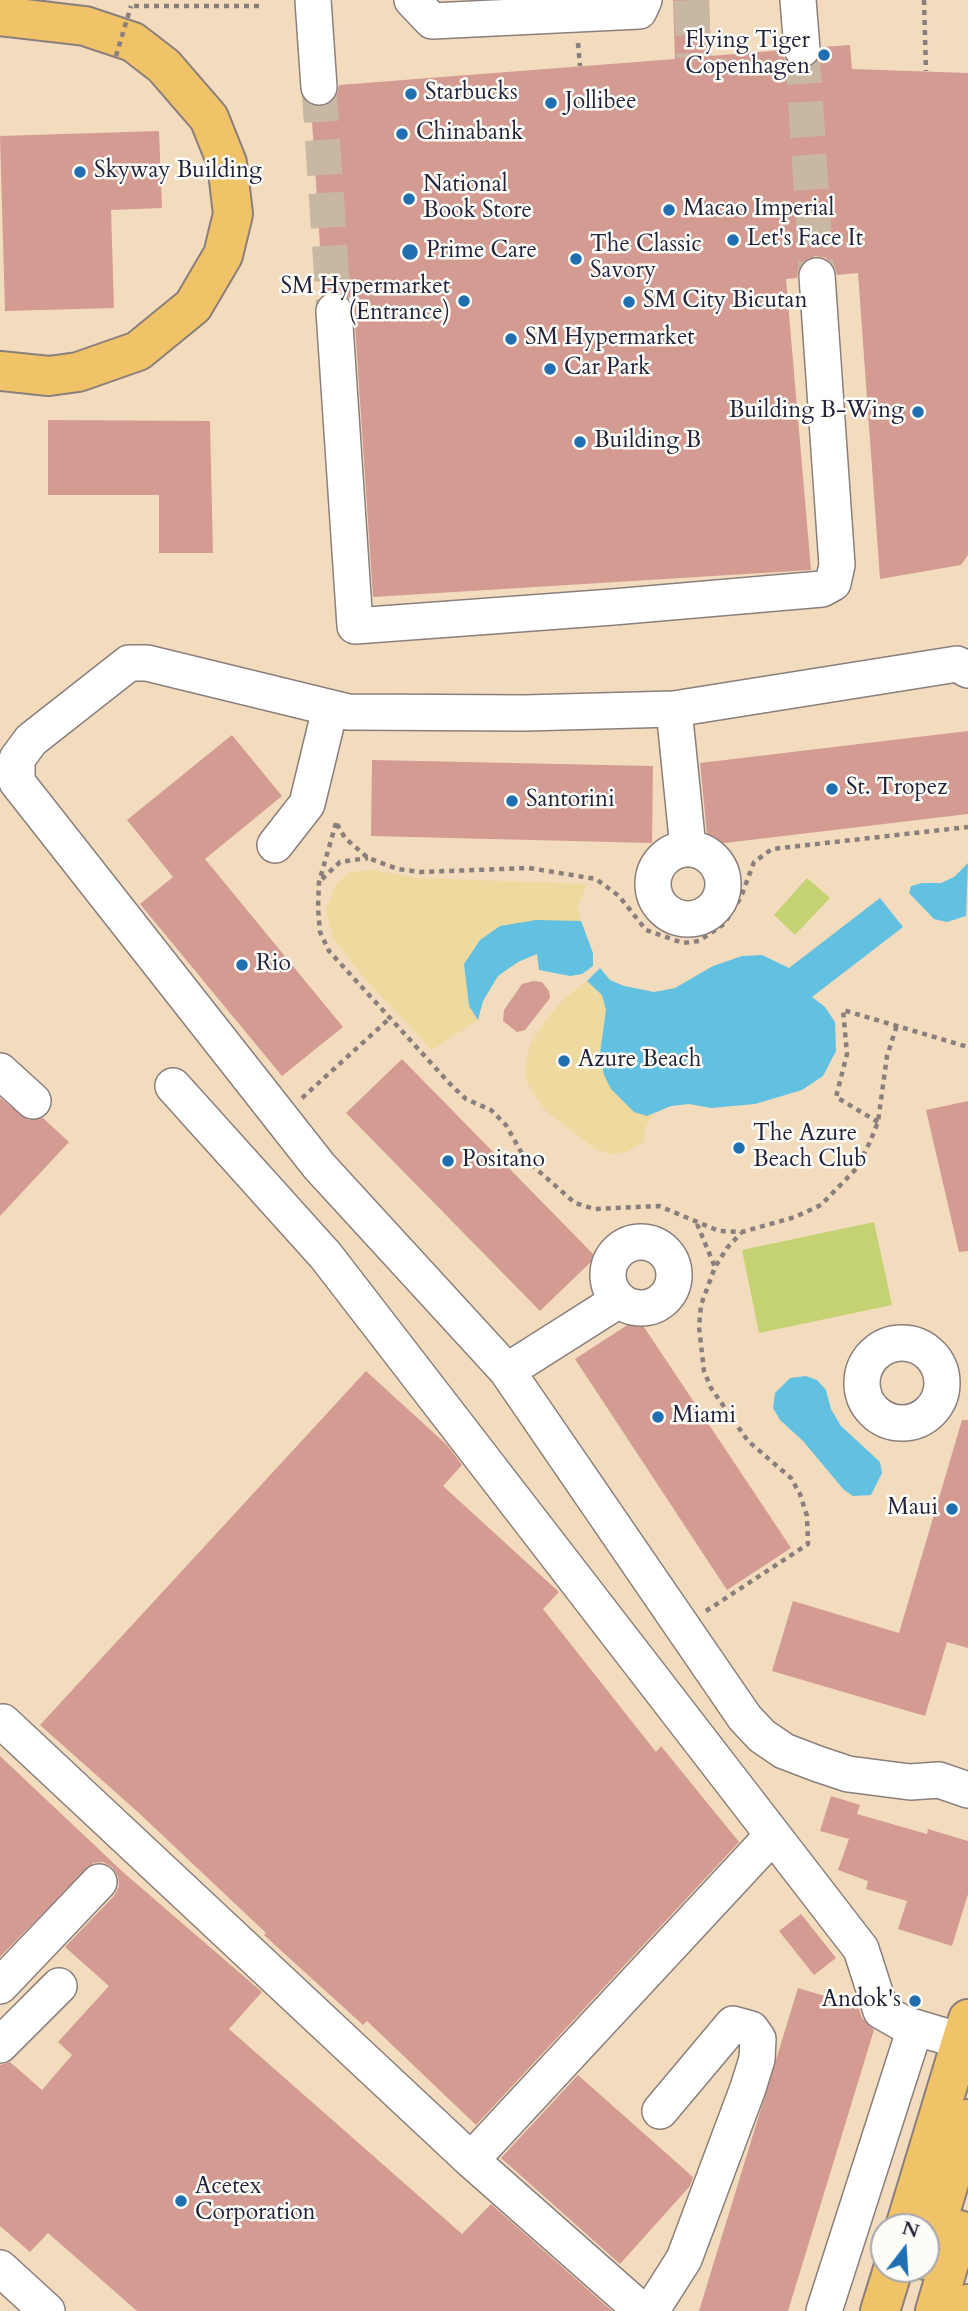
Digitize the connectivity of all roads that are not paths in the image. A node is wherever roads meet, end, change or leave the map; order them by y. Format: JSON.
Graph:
{"nodes":[{"id":1,"x":313,"y":0,"type":"edge"},
{"id":2,"x":412,"y":0,"type":"edge"},
{"id":3,"x":644,"y":0,"type":"edge"},
{"id":4,"x":798,"y":0,"type":"edge"},
{"id":5,"x":0,"y":16,"type":"edge"},
{"id":6,"x":802,"y":49,"type":"tunnel mouth"},
{"id":7,"x":319,"y":87,"type":"tunnel mouth"},
{"id":8,"x":817,"y":276,"type":"tunnel mouth"},
{"id":9,"x":334,"y":311,"type":"tunnel mouth"},
{"id":10,"x":0,"y":371,"type":"edge"},
{"id":11,"x":964,"y":660,"type":"edge"},
{"id":12,"x":330,"y":709,"type":"junction"},
{"id":13,"x":674,"y":709,"type":"junction"},
{"id":14,"x":275,"y":845,"type":"dead end"},
{"id":15,"x":688,"y":848,"type":"dead end"},
{"id":16,"x":0,"y":1071,"type":"edge"},
{"id":17,"x":173,"y":1086,"type":"dead end"},
{"id":18,"x":33,"y":1101,"type":"dead end"},
{"id":19,"x":619,"y":1300,"type":"dead end"},
{"id":20,"x":508,"y":1371,"type":"junction"},
{"id":21,"x":3,"y":1721,"type":"dead end"},
{"id":22,"x":958,"y":1778,"type":"edge"},
{"id":23,"x":773,"y":1835,"type":"junction"},
{"id":24,"x":99,"y":1882,"type":"dead end"},
{"id":25,"x":0,"y":1986,"type":"edge"},
{"id":26,"x":59,"y":1986,"type":"dead end"},
{"id":27,"x":915,"y":2028,"type":"junction"},
{"id":28,"x":965,"y":2030,"type":"edge"},
{"id":29,"x":0,"y":2045,"type":"edge"},
{"id":30,"x":660,"y":2111,"type":"dead end"},
{"id":31,"x":968,"y":2119,"type":"edge"},
{"id":32,"x":471,"y":2160,"type":"junction"},
{"id":33,"x":968,"y":2202,"type":"edge"},
{"id":34,"x":909,"y":2213,"type":"edge"},
{"id":35,"x":940,"y":2213,"type":"edge"},
{"id":36,"x":0,"y":2268,"type":"edge"},
{"id":37,"x":889,"y":2283,"type":"edge"},
{"id":38,"x":919,"y":2283,"type":"edge"},
{"id":39,"x":968,"y":2304,"type":"edge"},
{"id":40,"x":47,"y":2311,"type":"edge"},
{"id":41,"x":642,"y":2311,"type":"edge"},
{"id":42,"x":651,"y":2311,"type":"edge"},
{"id":43,"x":824,"y":2311,"type":"edge"},
{"id":44,"x":880,"y":2311,"type":"edge"},
{"id":45,"x":911,"y":2311,"type":"edge"},
{"id":46,"x":935,"y":2311,"type":"edge"},
{"id":47,"x":966,"y":2311,"type":"edge"}],
"edges":[{"from":1,"to":7,"type":"street"},
{"from":2,"to":3,"type":"street"},
{"from":4,"to":6,"type":"street"},
{"from":5,"to":10,"type":"main road"},
{"from":8,"to":9,"type":"street"},
{"from":11,"to":13,"type":"street"},
{"from":12,"to":13,"type":"street"},
{"from":12,"to":14,"type":"street"},
{"from":12,"to":20,"type":"street"},
{"from":13,"to":15,"type":"street"},
{"from":16,"to":18,"type":"street"},
{"from":17,"to":23,"type":"street"},
{"from":19,"to":20,"type":"street"},
{"from":20,"to":22,"type":"street"},
{"from":21,"to":32,"type":"street"},
{"from":23,"to":27,"type":"street"},
{"from":23,"to":32,"type":"street"},
{"from":24,"to":25,"type":"street"},
{"from":26,"to":29,"type":"street"},
{"from":27,"to":28,"type":"street"},
{"from":27,"to":43,"type":"street"},
{"from":28,"to":34,"type":"main road"},
{"from":30,"to":42,"type":"street"},
{"from":31,"to":35,"type":"main road"},
{"from":32,"to":41,"type":"street"},
{"from":33,"to":46,"type":"main road"},
{"from":36,"to":40,"type":"street"},
{"from":37,"to":44,"type":"main road"},
{"from":38,"to":45,"type":"main road"},
{"from":39,"to":47,"type":"main road"}]}
